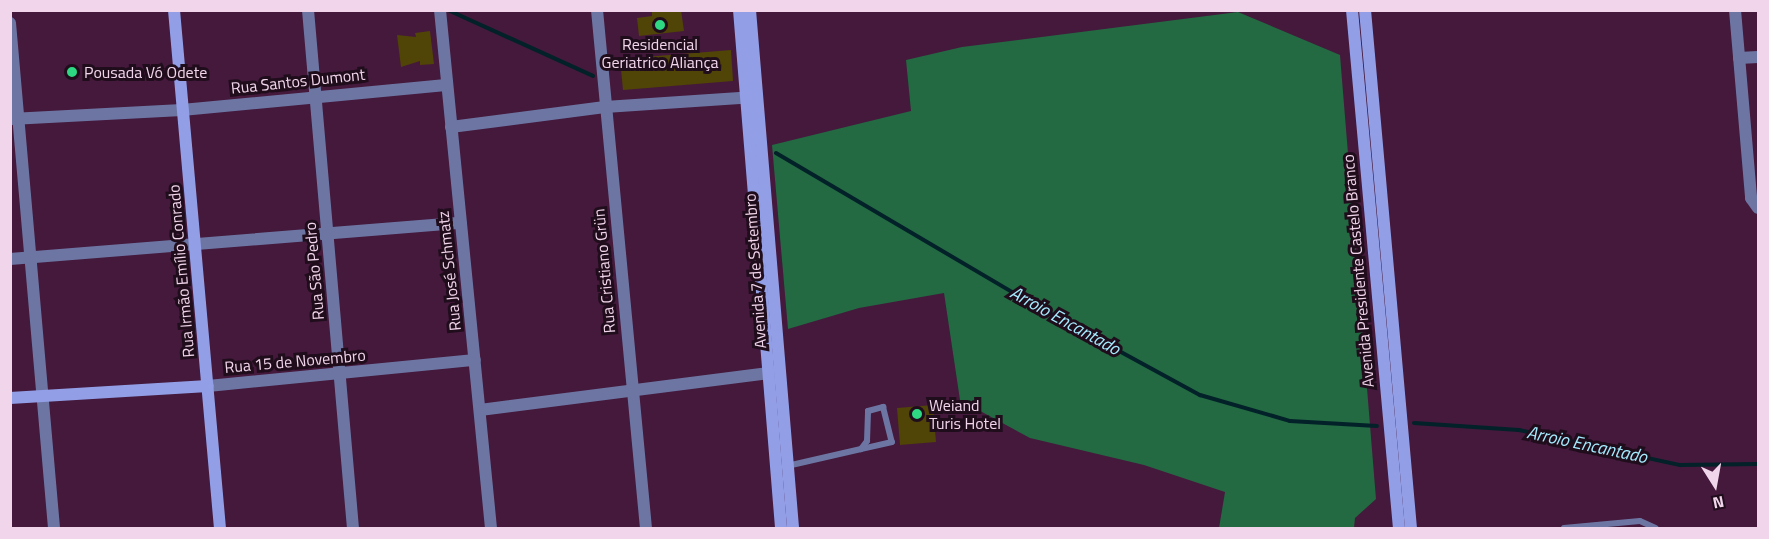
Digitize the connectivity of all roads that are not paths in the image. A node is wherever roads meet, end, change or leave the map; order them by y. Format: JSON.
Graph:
{"nodes":[{"id":1,"x":174,"y":10,"type":"edge"},
{"id":2,"x":308,"y":10,"type":"edge"},
{"id":3,"x":440,"y":10,"type":"edge"},
{"id":4,"x":597,"y":10,"type":"edge"},
{"id":5,"x":739,"y":10,"type":"edge"},
{"id":6,"x":750,"y":10,"type":"edge"},
{"id":7,"x":1352,"y":10,"type":"edge"},
{"id":8,"x":1365,"y":10,"type":"edge"},
{"id":9,"x":1735,"y":10,"type":"edge"},
{"id":10,"x":10,"y":23,"type":"edge"},
{"id":11,"x":1758,"y":57,"type":"edge"},
{"id":12,"x":1739,"y":58,"type":"junction"},
{"id":13,"x":446,"y":85,"type":"junction"},
{"id":14,"x":316,"y":95,"type":"junction"},
{"id":15,"x":753,"y":98,"type":"junction"},
{"id":16,"x":605,"y":107,"type":"junction"},
{"id":17,"x":182,"y":110,"type":"junction"},
{"id":18,"x":14,"y":119,"type":"edge"},
{"id":19,"x":451,"y":127,"type":"junction"},
{"id":20,"x":1758,"y":208,"type":"edge"},
{"id":21,"x":461,"y":223,"type":"junction"},
{"id":22,"x":327,"y":236,"type":"junction"},
{"id":23,"x":197,"y":247,"type":"junction"},
{"id":24,"x":10,"y":259,"type":"edge"},
{"id":25,"x":30,"y":259,"type":"junction"},
{"id":26,"x":475,"y":360,"type":"junction"},
{"id":27,"x":773,"y":373,"type":"junction"},
{"id":28,"x":340,"y":374,"type":"junction"},
{"id":29,"x":208,"y":386,"type":"junction"},
{"id":30,"x":631,"y":388,"type":"junction"},
{"id":31,"x":44,"y":397,"type":"junction"},
{"id":32,"x":10,"y":398,"type":"edge"},
{"id":33,"x":480,"y":410,"type":"junction"},
{"id":34,"x":861,"y":449,"type":"junction"},
{"id":35,"x":780,"y":468,"type":"junction"},
{"id":36,"x":54,"y":528,"type":"edge"},
{"id":37,"x":220,"y":528,"type":"edge"},
{"id":38,"x":353,"y":528,"type":"edge"},
{"id":39,"x":491,"y":528,"type":"edge"},
{"id":40,"x":646,"y":528,"type":"edge"},
{"id":41,"x":781,"y":528,"type":"edge"},
{"id":42,"x":793,"y":528,"type":"edge"},
{"id":43,"x":1399,"y":528,"type":"edge"},
{"id":44,"x":1411,"y":528,"type":"edge"},
{"id":45,"x":1564,"y":528,"type":"edge"},
{"id":46,"x":1656,"y":528,"type":"edge"}],
"edges":[{"from":1,"to":17,"type":"main road","name":"Rua Irmão Emílio Conrado"},
{"from":2,"to":14,"type":"street","name":"Rua São Pedro"},
{"from":3,"to":13,"type":"street","name":"Rua José Schmatz"},
{"from":4,"to":16,"type":"street","name":"Rua Cristiano Grün"},
{"from":5,"to":15,"type":"main road","name":"Avenida 7 de Setembro"},
{"from":6,"to":15,"type":"main road","name":"Avenida 7 de Setembro"},
{"from":7,"to":43,"type":"main road","name":"Avenida Presidente Castelo Branco"},
{"from":8,"to":44,"type":"main road","name":"Avenida Presidente Castelo Branco"},
{"from":9,"to":12,"type":"street"},
{"from":10,"to":18,"type":"street"},
{"from":11,"to":12,"type":"street"},
{"from":12,"to":20,"type":"street"},
{"from":13,"to":14,"type":"street","name":"Rua Santos Dumont"},
{"from":13,"to":19,"type":"street","name":"Rua José Schmatz"},
{"from":14,"to":17,"type":"street","name":"Rua Santos Dumont"},
{"from":14,"to":22,"type":"street","name":"Rua São Pedro"},
{"from":15,"to":16,"type":"street"},
{"from":15,"to":27,"type":"main road","name":"Avenida 7 de Setembro"},
{"from":16,"to":19,"type":"street"},
{"from":16,"to":30,"type":"street","name":"Rua Cristiano Grün"},
{"from":17,"to":18,"type":"street","name":"Rua Santos Dumont"},
{"from":17,"to":23,"type":"main road","name":"Rua Irmão Emílio Conrado"},
{"from":18,"to":25,"type":"street"},
{"from":19,"to":21,"type":"street","name":"Rua José Schmatz"},
{"from":21,"to":22,"type":"street"},
{"from":21,"to":26,"type":"street","name":"Rua José Schmatz"},
{"from":22,"to":23,"type":"street"},
{"from":22,"to":28,"type":"street","name":"Rua São Pedro"},
{"from":23,"to":25,"type":"street"},
{"from":23,"to":29,"type":"main road","name":"Rua Irmão Emílio Conrado"},
{"from":24,"to":25,"type":"street"},
{"from":25,"to":31,"type":"street"},
{"from":26,"to":28,"type":"street","name":"Rua 15 de Novembro"},
{"from":26,"to":33,"type":"street","name":"Rua José Schmatz"},
{"from":27,"to":30,"type":"street"},
{"from":27,"to":35,"type":"main road","name":"Avenida 7 de Setembro"},
{"from":28,"to":29,"type":"street","name":"Rua 15 de Novembro"},
{"from":28,"to":38,"type":"street","name":"Rua São Pedro"},
{"from":29,"to":31,"type":"main road","name":"Rua 15 de Novembro"},
{"from":29,"to":37,"type":"main road","name":"Rua Irmão Emílio Conrado"},
{"from":30,"to":33,"type":"street"},
{"from":30,"to":40,"type":"street","name":"Rua Cristiano Grün"},
{"from":31,"to":32,"type":"main road","name":"Rua 15 de Novembro"},
{"from":31,"to":36,"type":"street"},
{"from":33,"to":39,"type":"street","name":"Rua José Schmatz"},
{"from":34,"to":34,"type":"lane"},
{"from":34,"to":35,"type":"lane"},
{"from":35,"to":41,"type":"main road","name":"Avenida 7 de Setembro"},
{"from":35,"to":42,"type":"main road","name":"Avenida 7 de Setembro"},
{"from":45,"to":46,"type":"lane"}]}
